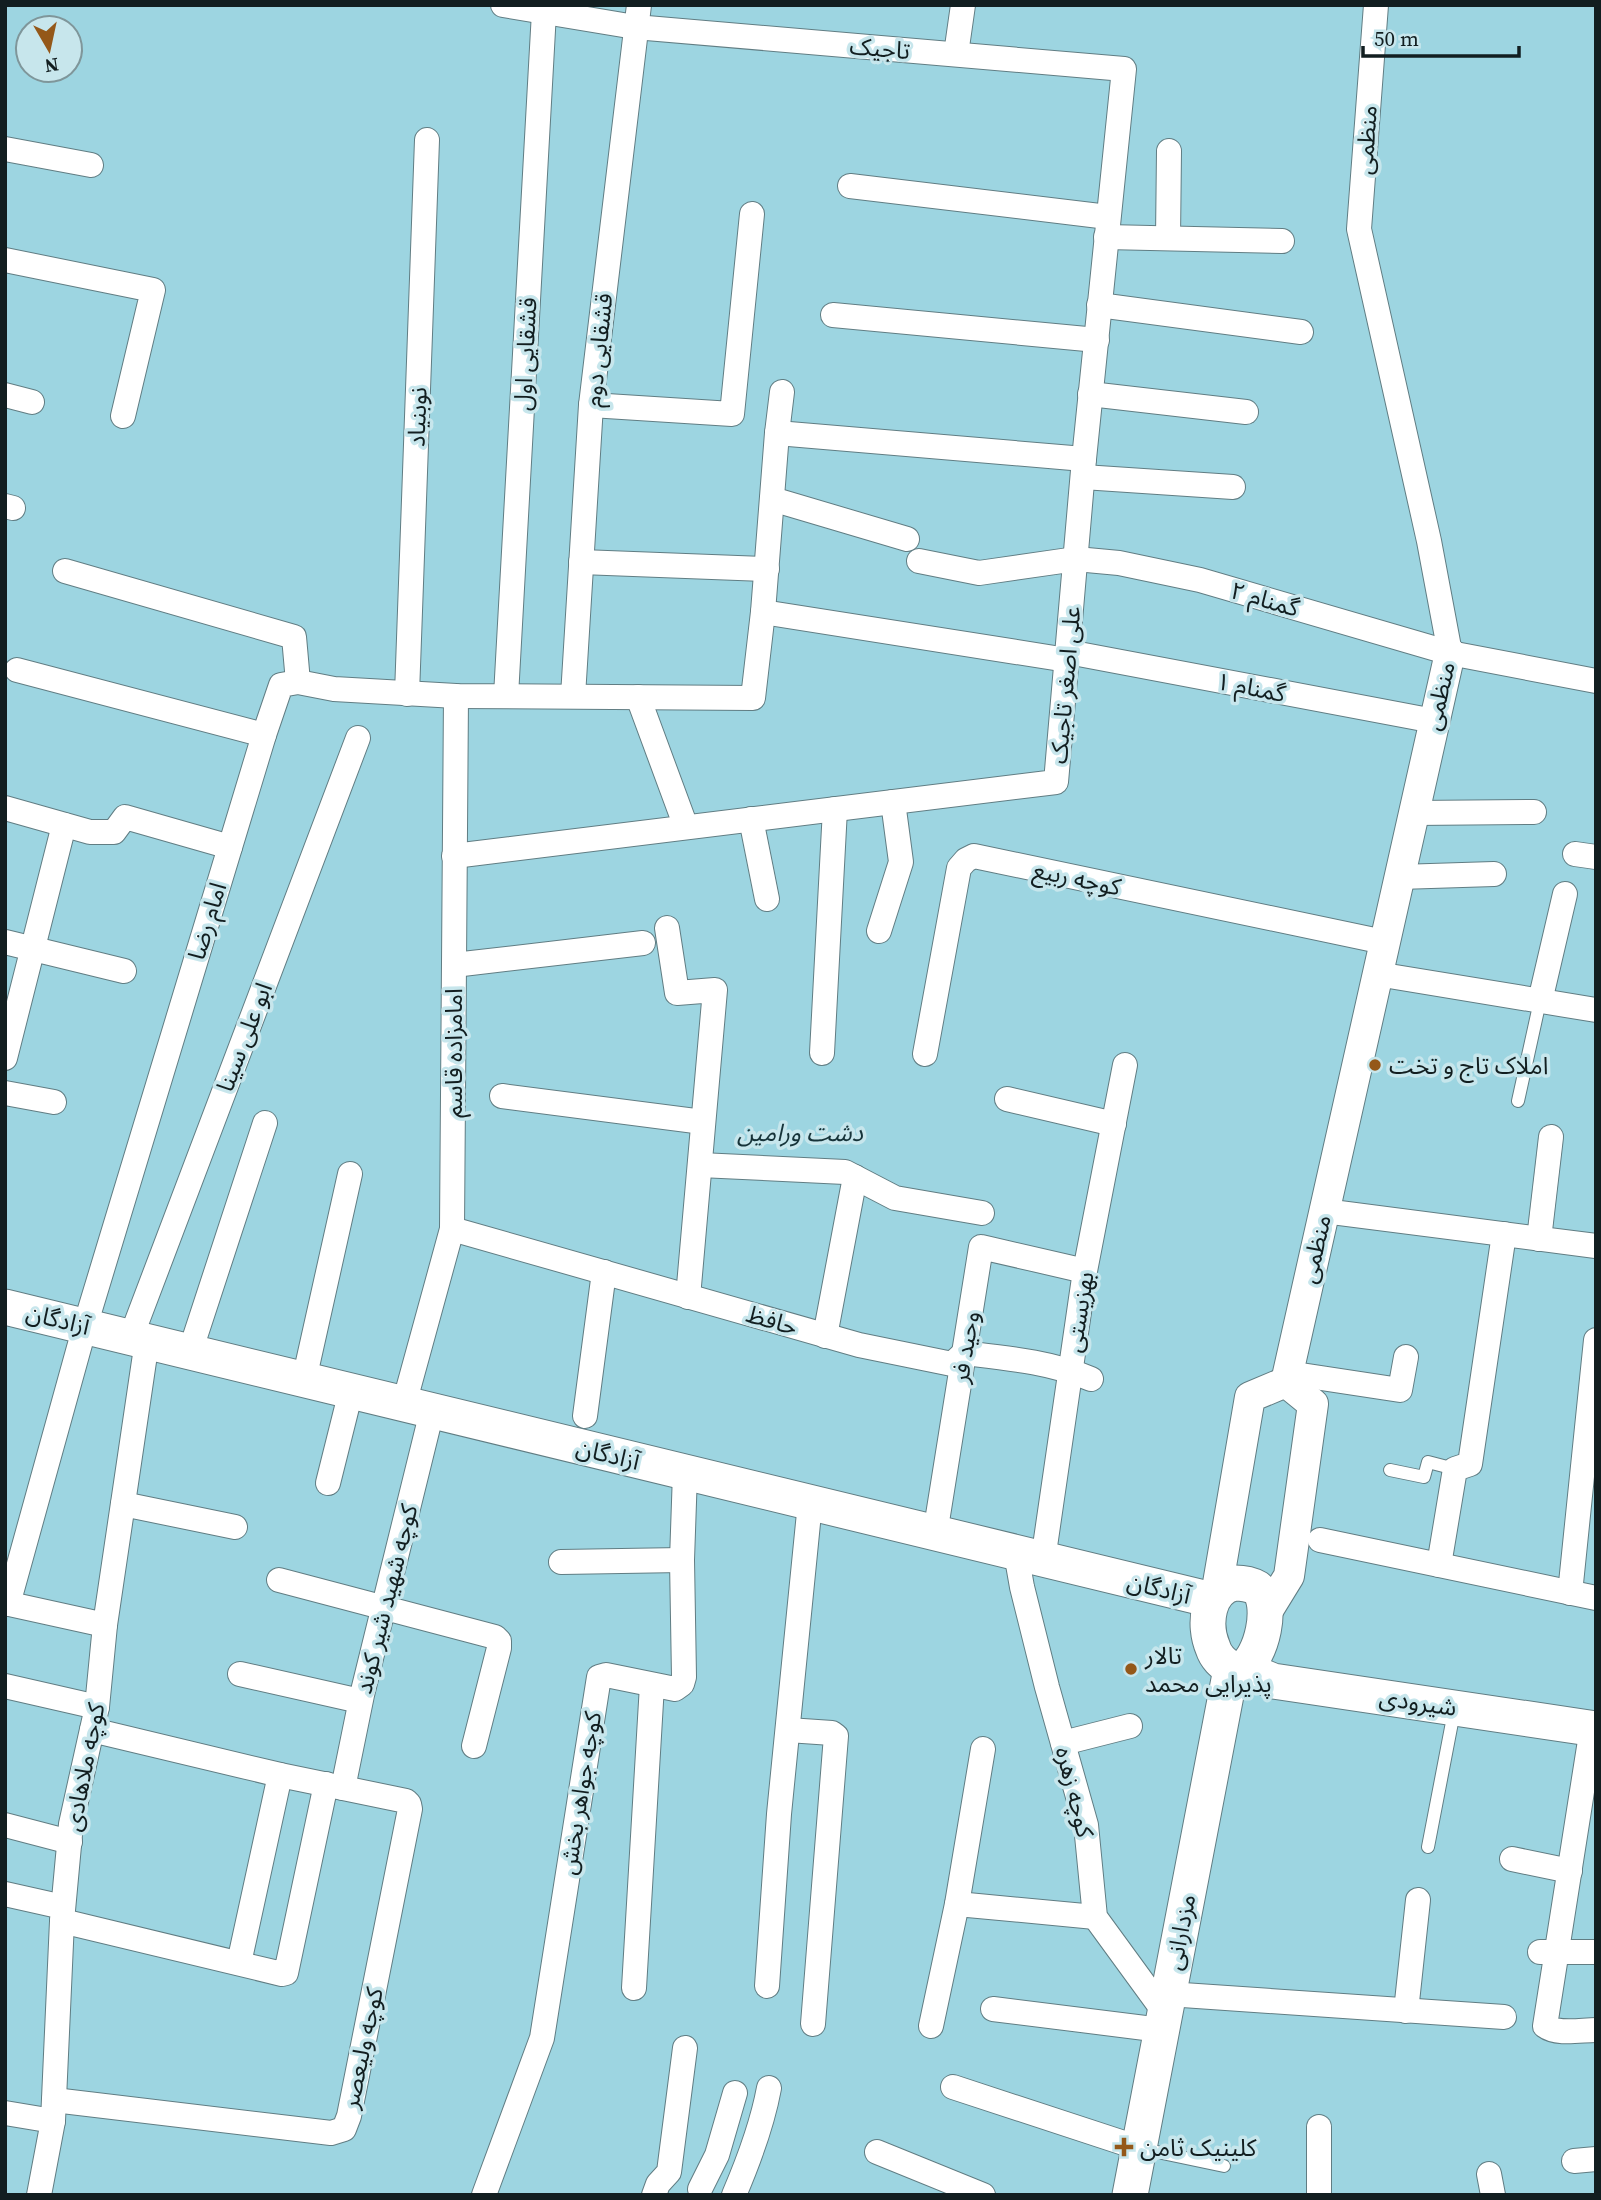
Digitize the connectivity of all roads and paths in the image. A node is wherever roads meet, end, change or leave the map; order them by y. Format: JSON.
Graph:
{"nodes":[{"id":1,"x":503,"y":5,"type":"edge"},
{"id":2,"x":963,"y":5,"type":"edge"},
{"id":3,"x":1376,"y":5,"type":"edge"},
{"id":4,"x":544,"y":12,"type":"junction"},
{"id":5,"x":637,"y":16,"type":"edge"},
{"id":6,"x":956,"y":54,"type":"junction"},
{"id":7,"x":1124,"y":69,"type":"joint"},
{"id":8,"x":427,"y":140,"type":"dead end"},
{"id":9,"x":5,"y":149,"type":"edge"},
{"id":10,"x":1170,"y":151,"type":"dead end"},
{"id":11,"x":90,"y":165,"type":"dead end"},
{"id":12,"x":850,"y":186,"type":"dead end"},
{"id":13,"x":752,"y":214,"type":"dead end"},
{"id":14,"x":1107,"y":227,"type":"junction"},
{"id":15,"x":1168,"y":238,"type":"junction"},
{"id":16,"x":1282,"y":240,"type":"dead end"},
{"id":17,"x":5,"y":260,"type":"edge"},
{"id":18,"x":1099,"y":305,"type":"junction"},
{"id":19,"x":833,"y":315,"type":"dead end"},
{"id":20,"x":1301,"y":332,"type":"dead end"},
{"id":21,"x":1097,"y":340,"type":"junction"},
{"id":22,"x":782,"y":392,"type":"dead end"},
{"id":23,"x":1090,"y":394,"type":"junction"},
{"id":24,"x":5,"y":395,"type":"edge"},
{"id":25,"x":32,"y":402,"type":"dead end"},
{"id":26,"x":591,"y":405,"type":"junction"},
{"id":27,"x":1246,"y":412,"type":"dead end"},
{"id":28,"x":123,"y":416,"type":"dead end"},
{"id":29,"x":777,"y":433,"type":"junction"},
{"id":30,"x":1083,"y":468,"type":"junction"},
{"id":31,"x":1233,"y":487,"type":"dead end"},
{"id":32,"x":772,"y":499,"type":"junction"},
{"id":33,"x":907,"y":539,"type":"dead end"},
{"id":34,"x":1076,"y":559,"type":"junction"},
{"id":35,"x":919,"y":561,"type":"dead end"},
{"id":36,"x":581,"y":562,"type":"junction"},
{"id":37,"x":767,"y":569,"type":"junction"},
{"id":38,"x":65,"y":571,"type":"dead end"},
{"id":39,"x":763,"y":612,"type":"junction"},
{"id":40,"x":1450,"y":653,"type":"junction"},
{"id":41,"x":1067,"y":656,"type":"junction"},
{"id":42,"x":17,"y":670,"type":"dead end"},
{"id":43,"x":1596,"y":681,"type":"edge"},
{"id":44,"x":298,"y":682,"type":"junction"},
{"id":45,"x":407,"y":694,"type":"junction"},
{"id":46,"x":456,"y":696,"type":"junction"},
{"id":47,"x":506,"y":696,"type":"junction"},
{"id":48,"x":573,"y":696,"type":"junction"},
{"id":49,"x":638,"y":697,"type":"junction"},
{"id":50,"x":1434,"y":721,"type":"junction"},
{"id":51,"x":264,"y":735,"type":"junction"},
{"id":52,"x":358,"y":738,"type":"dead end"},
{"id":53,"x":893,"y":802,"type":"junction"},
{"id":54,"x":5,"y":808,"type":"edge"},
{"id":55,"x":835,"y":809,"type":"junction"},
{"id":56,"x":1534,"y":812,"type":"dead end"},
{"id":57,"x":1413,"y":813,"type":"junction"},
{"id":58,"x":751,"y":819,"type":"junction"},
{"id":59,"x":64,"y":825,"type":"junction"},
{"id":60,"x":686,"y":827,"type":"junction"},
{"id":61,"x":230,"y":847,"type":"junction"},
{"id":62,"x":454,"y":856,"type":"junction"},
{"id":63,"x":1494,"y":874,"type":"dead end"},
{"id":64,"x":1399,"y":877,"type":"junction"},
{"id":65,"x":1564,"y":894,"type":"dead end"},
{"id":66,"x":767,"y":899,"type":"dead end"},
{"id":67,"x":667,"y":928,"type":"dead end"},
{"id":68,"x":879,"y":931,"type":"dead end"},
{"id":69,"x":5,"y":942,"type":"edge"},
{"id":70,"x":1384,"y":942,"type":"junction"},
{"id":71,"x":643,"y":943,"type":"dead end"},
{"id":72,"x":32,"y":948,"type":"junction"},
{"id":73,"x":454,"y":965,"type":"junction"},
{"id":74,"x":124,"y":971,"type":"dead end"},
{"id":75,"x":1377,"y":974,"type":"junction"},
{"id":76,"x":1540,"y":1001,"type":"junction"},
{"id":77,"x":1596,"y":1010,"type":"edge"},
{"id":78,"x":821,"y":1053,"type":"dead end"},
{"id":79,"x":925,"y":1054,"type":"dead end"},
{"id":80,"x":5,"y":1058,"type":"edge"},
{"id":81,"x":1125,"y":1065,"type":"dead end"},
{"id":82,"x":5,"y":1093,"type":"edge"},
{"id":83,"x":502,"y":1096,"type":"dead end"},
{"id":84,"x":1007,"y":1099,"type":"dead end"},
{"id":85,"x":1518,"y":1101,"type":"dead end"},
{"id":86,"x":54,"y":1102,"type":"dead end"},
{"id":87,"x":703,"y":1122,"type":"junction"},
{"id":88,"x":265,"y":1123,"type":"dead end"},
{"id":89,"x":1114,"y":1124,"type":"junction"},
{"id":90,"x":1550,"y":1137,"type":"dead end"},
{"id":91,"x":700,"y":1164,"type":"junction"},
{"id":92,"x":350,"y":1174,"type":"dead end"},
{"id":93,"x":855,"y":1177,"type":"junction"},
{"id":94,"x":1324,"y":1211,"type":"junction"},
{"id":95,"x":982,"y":1213,"type":"dead end"},
{"id":96,"x":452,"y":1229,"type":"junction"},
{"id":97,"x":1504,"y":1234,"type":"junction"},
{"id":98,"x":1539,"y":1239,"type":"junction"},
{"id":99,"x":1596,"y":1246,"type":"edge"},
{"id":100,"x":1075,"y":1269,"type":"junction"},
{"id":101,"x":604,"y":1272,"type":"junction"},
{"id":102,"x":688,"y":1297,"type":"junction"},
{"id":103,"x":5,"y":1307,"type":"edge"},
{"id":104,"x":85,"y":1326,"type":"junction"},
{"id":105,"x":825,"y":1336,"type":"junction"},
{"id":106,"x":139,"y":1339,"type":"junction"},
{"id":107,"x":1596,"y":1340,"type":"edge"},
{"id":108,"x":190,"y":1352,"type":"junction"},
{"id":109,"x":964,"y":1353,"type":"junction"},
{"id":110,"x":1406,"y":1357,"type":"dead end"},
{"id":111,"x":1080,"y":1374,"type":"junction"},
{"id":112,"x":1287,"y":1377,"type":"junction"},
{"id":113,"x":304,"y":1380,"type":"junction"},
{"id":114,"x":351,"y":1391,"type":"junction"},
{"id":115,"x":418,"y":1407,"type":"junction"},
{"id":116,"x":585,"y":1416,"type":"dead end"},
{"id":117,"x":1455,"y":1469,"type":"junction"},
{"id":118,"x":1390,"y":1470,"type":"dead end"},
{"id":119,"x":685,"y":1473,"type":"junction"},
{"id":120,"x":328,"y":1483,"type":"dead end"},
{"id":121,"x":810,"y":1503,"type":"junction"},
{"id":122,"x":123,"y":1504,"type":"junction"},
{"id":123,"x":235,"y":1527,"type":"dead end"},
{"id":124,"x":935,"y":1534,"type":"junction"},
{"id":125,"x":1320,"y":1540,"type":"dead end"},
{"id":126,"x":1029,"y":1557,"type":"junction"},
{"id":127,"x":682,"y":1560,"type":"junction"},
{"id":128,"x":561,"y":1562,"type":"dead end"},
{"id":129,"x":1439,"y":1565,"type":"junction"},
{"id":130,"x":279,"y":1580,"type":"dead end"},
{"id":131,"x":1570,"y":1593,"type":"junction"},
{"id":132,"x":1214,"y":1598,"type":"junction"},
{"id":133,"x":1596,"y":1598,"type":"edge"},
{"id":134,"x":7,"y":1604,"type":"edge"},
{"id":135,"x":384,"y":1606,"type":"junction"},
{"id":136,"x":1265,"y":1615,"type":"junction"},
{"id":137,"x":105,"y":1625,"type":"junction"},
{"id":138,"x":1237,"y":1668,"type":"junction"},
{"id":139,"x":240,"y":1674,"type":"dead end"},
{"id":140,"x":652,"y":1685,"type":"junction"},
{"id":141,"x":5,"y":1686,"type":"edge"},
{"id":142,"x":360,"y":1701,"type":"junction"},
{"id":143,"x":1455,"y":1708,"type":"junction"},
{"id":144,"x":95,"y":1719,"type":"junction"},
{"id":145,"x":1129,"y":1726,"type":"dead end"},
{"id":146,"x":1594,"y":1728,"type":"edge"},
{"id":147,"x":788,"y":1730,"type":"junction"},
{"id":148,"x":1063,"y":1743,"type":"junction"},
{"id":149,"x":474,"y":1746,"type":"dead end"},
{"id":150,"x":983,"y":1749,"type":"dead end"},
{"id":151,"x":280,"y":1775,"type":"junction"},
{"id":152,"x":335,"y":1786,"type":"junction"},
{"id":153,"x":5,"y":1825,"type":"edge"},
{"id":154,"x":70,"y":1842,"type":"junction"},
{"id":155,"x":1428,"y":1847,"type":"dead end"},
{"id":156,"x":1513,"y":1859,"type":"dead end"},
{"id":157,"x":1570,"y":1871,"type":"junction"},
{"id":158,"x":5,"y":1894,"type":"edge"},
{"id":159,"x":1418,"y":1900,"type":"dead end"},
{"id":160,"x":957,"y":1904,"type":"junction"},
{"id":161,"x":63,"y":1914,"type":"junction"},
{"id":162,"x":1095,"y":1917,"type":"junction"},
{"id":163,"x":1548,"y":1952,"type":"junction"},
{"id":164,"x":1596,"y":1952,"type":"edge"},
{"id":165,"x":239,"y":1963,"type":"junction"},
{"id":166,"x":768,"y":1986,"type":"dead end"},
{"id":167,"x":634,"y":1989,"type":"dead end"},
{"id":168,"x":993,"y":2009,"type":"dead end"},
{"id":169,"x":1406,"y":2011,"type":"junction"},
{"id":170,"x":1165,"y":2012,"type":"junction"},
{"id":171,"x":1504,"y":2017,"type":"dead end"},
{"id":172,"x":813,"y":2024,"type":"dead end"},
{"id":173,"x":931,"y":2026,"type":"dead end"},
{"id":174,"x":1596,"y":2030,"type":"edge"},
{"id":175,"x":685,"y":2049,"type":"dead end"},
{"id":176,"x":953,"y":2087,"type":"dead end"},
{"id":177,"x":769,"y":2088,"type":"dead end"},
{"id":178,"x":735,"y":2094,"type":"dead end"},
{"id":179,"x":54,"y":2110,"type":"junction"},
{"id":180,"x":5,"y":2113,"type":"edge"},
{"id":181,"x":1319,"y":2126,"type":"dead end"},
{"id":182,"x":1139,"y":2148,"type":"junction"},
{"id":183,"x":877,"y":2152,"type":"dead end"},
{"id":184,"x":1224,"y":2166,"type":"dead end"},
{"id":185,"x":669,"y":2172,"type":"junction"},
{"id":186,"x":705,"y":2192,"type":"edge"},
{"id":187,"x":45,"y":2194,"type":"edge"},
{"id":188,"x":484,"y":2195,"type":"edge"},
{"id":189,"x":654,"y":2195,"type":"edge"},
{"id":190,"x":734,"y":2195,"type":"edge"},
{"id":191,"x":983,"y":2195,"type":"edge"},
{"id":192,"x":1130,"y":2195,"type":"edge"},
{"id":193,"x":1319,"y":2195,"type":"edge"}],
"edges":[{"from":1,"to":4,"type":"street","name":"تاجیک"},
{"from":2,"to":6,"type":"street"},
{"from":3,"to":40,"type":"street","name":"منظمی"},
{"from":4,"to":5,"type":"street","name":"تاجیک"},
{"from":4,"to":47,"type":"street","name":"قشقایی اول"},
{"from":5,"to":6,"type":"street","name":"تاجیک"},
{"from":5,"to":26,"type":"street","name":"قشقایی دوم"},
{"from":6,"to":7,"type":"street","name":"تاجیک"},
{"from":7,"to":14,"type":"street","name":"علی اصغر تاجیک"},
{"from":8,"to":45,"type":"street","name":"نوبنیاد"},
{"from":9,"to":11,"type":"street"},
{"from":10,"to":15,"type":"street"},
{"from":12,"to":14,"type":"street"},
{"from":13,"to":26,"type":"street"},
{"from":14,"to":15,"type":"street"},
{"from":14,"to":18,"type":"street","name":"علی اصغر تاجیک"},
{"from":15,"to":16,"type":"street"},
{"from":17,"to":28,"type":"street"},
{"from":18,"to":20,"type":"street"},
{"from":18,"to":21,"type":"street","name":"علی اصغر تاجیک"},
{"from":19,"to":21,"type":"street"},
{"from":21,"to":23,"type":"street","name":"علی اصغر تاجیک"},
{"from":22,"to":29,"type":"street"},
{"from":23,"to":27,"type":"street"},
{"from":23,"to":30,"type":"street","name":"علی اصغر تاجیک"},
{"from":24,"to":25,"type":"street"},
{"from":26,"to":36,"type":"street","name":"قشقایی دوم"},
{"from":29,"to":30,"type":"street"},
{"from":29,"to":32,"type":"street"},
{"from":30,"to":31,"type":"street"},
{"from":30,"to":34,"type":"street","name":"علی اصغر تاجیک"},
{"from":32,"to":33,"type":"street"},
{"from":32,"to":37,"type":"street"},
{"from":34,"to":35,"type":"street","name":"گمنام ۲"},
{"from":34,"to":40,"type":"street","name":"گمنام ۲"},
{"from":34,"to":41,"type":"street","name":"علی اصغر تاجیک"},
{"from":36,"to":37,"type":"street"},
{"from":36,"to":48,"type":"street","name":"قشقایی دوم"},
{"from":37,"to":39,"type":"street"},
{"from":38,"to":44,"type":"street"},
{"from":39,"to":41,"type":"street","name":"گمنام ۱"},
{"from":39,"to":49,"type":"street"},
{"from":40,"to":43,"type":"street","name":"گمنام ۲"},
{"from":40,"to":50,"type":"street","name":"منظمی"},
{"from":41,"to":50,"type":"street","name":"گمنام ۱"},
{"from":41,"to":53,"type":"street","name":"علی اصغر تاجیک"},
{"from":42,"to":51,"type":"street"},
{"from":44,"to":45,"type":"street"},
{"from":44,"to":51,"type":"street","name":"امام رضا"},
{"from":45,"to":46,"type":"street"},
{"from":46,"to":47,"type":"street"},
{"from":46,"to":62,"type":"street","name":"امامزاده قاسم"},
{"from":47,"to":48,"type":"street"},
{"from":48,"to":49,"type":"street"},
{"from":49,"to":60,"type":"street"},
{"from":50,"to":57,"type":"street","name":"منظمی"},
{"from":51,"to":61,"type":"street","name":"امام رضا"},
{"from":52,"to":106,"type":"street","name":"ابو علی سینا"},
{"from":53,"to":55,"type":"street","name":"علی اصغر تاجیک"},
{"from":53,"to":68,"type":"street"},
{"from":54,"to":59,"type":"street"},
{"from":55,"to":58,"type":"street","name":"علی اصغر تاجیک"},
{"from":55,"to":78,"type":"street"},
{"from":56,"to":57,"type":"street"},
{"from":57,"to":64,"type":"street","name":"منظمی"},
{"from":58,"to":60,"type":"street","name":"علی اصغر تاجیک"},
{"from":58,"to":66,"type":"street"},
{"from":59,"to":61,"type":"street"},
{"from":59,"to":72,"type":"street"},
{"from":60,"to":62,"type":"street","name":"علی اصغر تاجیک"},
{"from":61,"to":104,"type":"street","name":"امام رضا"},
{"from":62,"to":73,"type":"street","name":"امامزاده قاسم"},
{"from":63,"to":64,"type":"street"},
{"from":64,"to":70,"type":"street","name":"منظمی"},
{"from":65,"to":76,"type":"street"},
{"from":67,"to":87,"type":"street"},
{"from":69,"to":72,"type":"street"},
{"from":70,"to":75,"type":"street","name":"منظمی"},
{"from":70,"to":79,"type":"street","name":"کوچه ربیع"},
{"from":71,"to":73,"type":"street"},
{"from":72,"to":74,"type":"street"},
{"from":72,"to":80,"type":"street"},
{"from":73,"to":96,"type":"street","name":"امامزاده قاسم"},
{"from":75,"to":76,"type":"street"},
{"from":75,"to":94,"type":"street","name":"منظمی"},
{"from":76,"to":77,"type":"street"},
{"from":76,"to":85,"type":"lane"},
{"from":81,"to":89,"type":"street","name":"بهزیستی"},
{"from":82,"to":86,"type":"street"},
{"from":83,"to":87,"type":"street"},
{"from":84,"to":89,"type":"street"},
{"from":87,"to":91,"type":"street"},
{"from":88,"to":108,"type":"street"},
{"from":89,"to":100,"type":"street","name":"بهزیستی"},
{"from":90,"to":98,"type":"street"},
{"from":91,"to":93,"type":"street"},
{"from":91,"to":102,"type":"street"},
{"from":92,"to":113,"type":"street"},
{"from":93,"to":95,"type":"street"},
{"from":93,"to":105,"type":"street"},
{"from":94,"to":97,"type":"street"},
{"from":94,"to":112,"type":"street","name":"منظمی"},
{"from":96,"to":101,"type":"street","name":"حافظ"},
{"from":96,"to":115,"type":"street","name":"امامزاده قاسم"},
{"from":97,"to":98,"type":"street"},
{"from":97,"to":117,"type":"street"},
{"from":98,"to":99,"type":"street"},
{"from":100,"to":109,"type":"street","name":"وحید فر"},
{"from":100,"to":111,"type":"street","name":"بهزیستی"},
{"from":101,"to":102,"type":"street","name":"حافظ"},
{"from":101,"to":116,"type":"street"},
{"from":102,"to":105,"type":"street","name":"حافظ"},
{"from":103,"to":104,"type":"main road","name":"آزادگان"},
{"from":104,"to":106,"type":"main road","name":"آزادگان"},
{"from":104,"to":134,"type":"street","name":"امام رضا"},
{"from":105,"to":109,"type":"street","name":"حافظ"},
{"from":106,"to":108,"type":"main road","name":"آزادگان"},
{"from":106,"to":122,"type":"street","name":"کوچه ملاهادی"},
{"from":107,"to":131,"type":"street"},
{"from":108,"to":113,"type":"main road","name":"آزادگان"},
{"from":109,"to":111,"type":"street","name":"حافظ"},
{"from":109,"to":124,"type":"street","name":"وحید فر"},
{"from":110,"to":112,"type":"street"},
{"from":111,"to":126,"type":"street","name":"بهزیستی"},
{"from":112,"to":132,"type":"street"},
{"from":112,"to":136,"type":"street"},
{"from":113,"to":114,"type":"main road","name":"آزادگان"},
{"from":114,"to":115,"type":"main road","name":"آزادگان"},
{"from":114,"to":120,"type":"street"},
{"from":115,"to":119,"type":"main road","name":"آزادگان"},
{"from":115,"to":135,"type":"street","name":"کوچه شهید شیر کوند"},
{"from":117,"to":118,"type":"lane"},
{"from":117,"to":129,"type":"street"},
{"from":119,"to":121,"type":"main road","name":"آزادگان"},
{"from":119,"to":127,"type":"street","name":"کوچه جواهر بخش"},
{"from":121,"to":124,"type":"main road","name":"آزادگان"},
{"from":121,"to":147,"type":"street"},
{"from":122,"to":123,"type":"street"},
{"from":122,"to":137,"type":"street","name":"کوچه ملاهادی"},
{"from":124,"to":126,"type":"main road","name":"آزادگان"},
{"from":125,"to":129,"type":"street"},
{"from":126,"to":132,"type":"main road","name":"آزادگان"},
{"from":126,"to":148,"type":"street","name":"کوچه زهره"},
{"from":127,"to":128,"type":"street"},
{"from":127,"to":140,"type":"street","name":"کوچه جواهر بخش"},
{"from":129,"to":131,"type":"street"},
{"from":130,"to":135,"type":"street"},
{"from":131,"to":133,"type":"street"},
{"from":132,"to":136,"type":"main road"},
{"from":132,"to":138,"type":"main road"},
{"from":134,"to":137,"type":"street"},
{"from":135,"to":142,"type":"street","name":"کوچه شهید شیر کوند"},
{"from":135,"to":149,"type":"street"},
{"from":136,"to":138,"type":"main road"},
{"from":137,"to":144,"type":"street","name":"کوچه ملاهادی"},
{"from":138,"to":143,"type":"main road","name":"شیرودی"},
{"from":138,"to":170,"type":"main road","name":"مزدارانی"},
{"from":139,"to":142,"type":"street"},
{"from":140,"to":167,"type":"street"},
{"from":140,"to":188,"type":"street","name":"کوچه جواهر بخش"},
{"from":141,"to":144,"type":"street"},
{"from":142,"to":152,"type":"street","name":"کوچه شهید شیر کوند"},
{"from":143,"to":146,"type":"main road","name":"شیرودی"},
{"from":143,"to":155,"type":"lane"},
{"from":144,"to":151,"type":"street"},
{"from":144,"to":154,"type":"street","name":"کوچه ملاهادی"},
{"from":145,"to":148,"type":"street"},
{"from":146,"to":157,"type":"street"},
{"from":147,"to":166,"type":"street"},
{"from":147,"to":172,"type":"street"},
{"from":148,"to":162,"type":"street","name":"کوچه زهره"},
{"from":150,"to":160,"type":"street"},
{"from":151,"to":152,"type":"street"},
{"from":151,"to":165,"type":"street"},
{"from":152,"to":165,"type":"street","name":"کوچه شهید شیر کوند"},
{"from":152,"to":179,"type":"street","name":"کوچه ولیعصر"},
{"from":153,"to":154,"type":"street"},
{"from":154,"to":161,"type":"street","name":"کوچه ملاهادی"},
{"from":156,"to":157,"type":"street"},
{"from":157,"to":163,"type":"street"},
{"from":158,"to":161,"type":"street"},
{"from":159,"to":169,"type":"street"},
{"from":160,"to":162,"type":"street"},
{"from":160,"to":173,"type":"street"},
{"from":161,"to":165,"type":"street"},
{"from":161,"to":179,"type":"street","name":"کوچه ملاهادی"},
{"from":162,"to":170,"type":"street"},
{"from":163,"to":164,"type":"street"},
{"from":163,"to":174,"type":"street"},
{"from":168,"to":170,"type":"street"},
{"from":169,"to":170,"type":"street"},
{"from":169,"to":171,"type":"street"},
{"from":170,"to":182,"type":"main road","name":"مزدارانی"},
{"from":175,"to":185,"type":"street"},
{"from":176,"to":182,"type":"street"},
{"from":177,"to":190,"type":"street"},
{"from":178,"to":186,"type":"street"},
{"from":179,"to":180,"type":"street"},
{"from":179,"to":187,"type":"street","name":"کوچه ملاهادی"},
{"from":181,"to":193,"type":"street"},
{"from":182,"to":184,"type":"lane"},
{"from":182,"to":192,"type":"main road","name":"مزدارانی"},
{"from":183,"to":191,"type":"street"},
{"from":185,"to":186,"type":"street"},
{"from":185,"to":189,"type":"street"}]}
